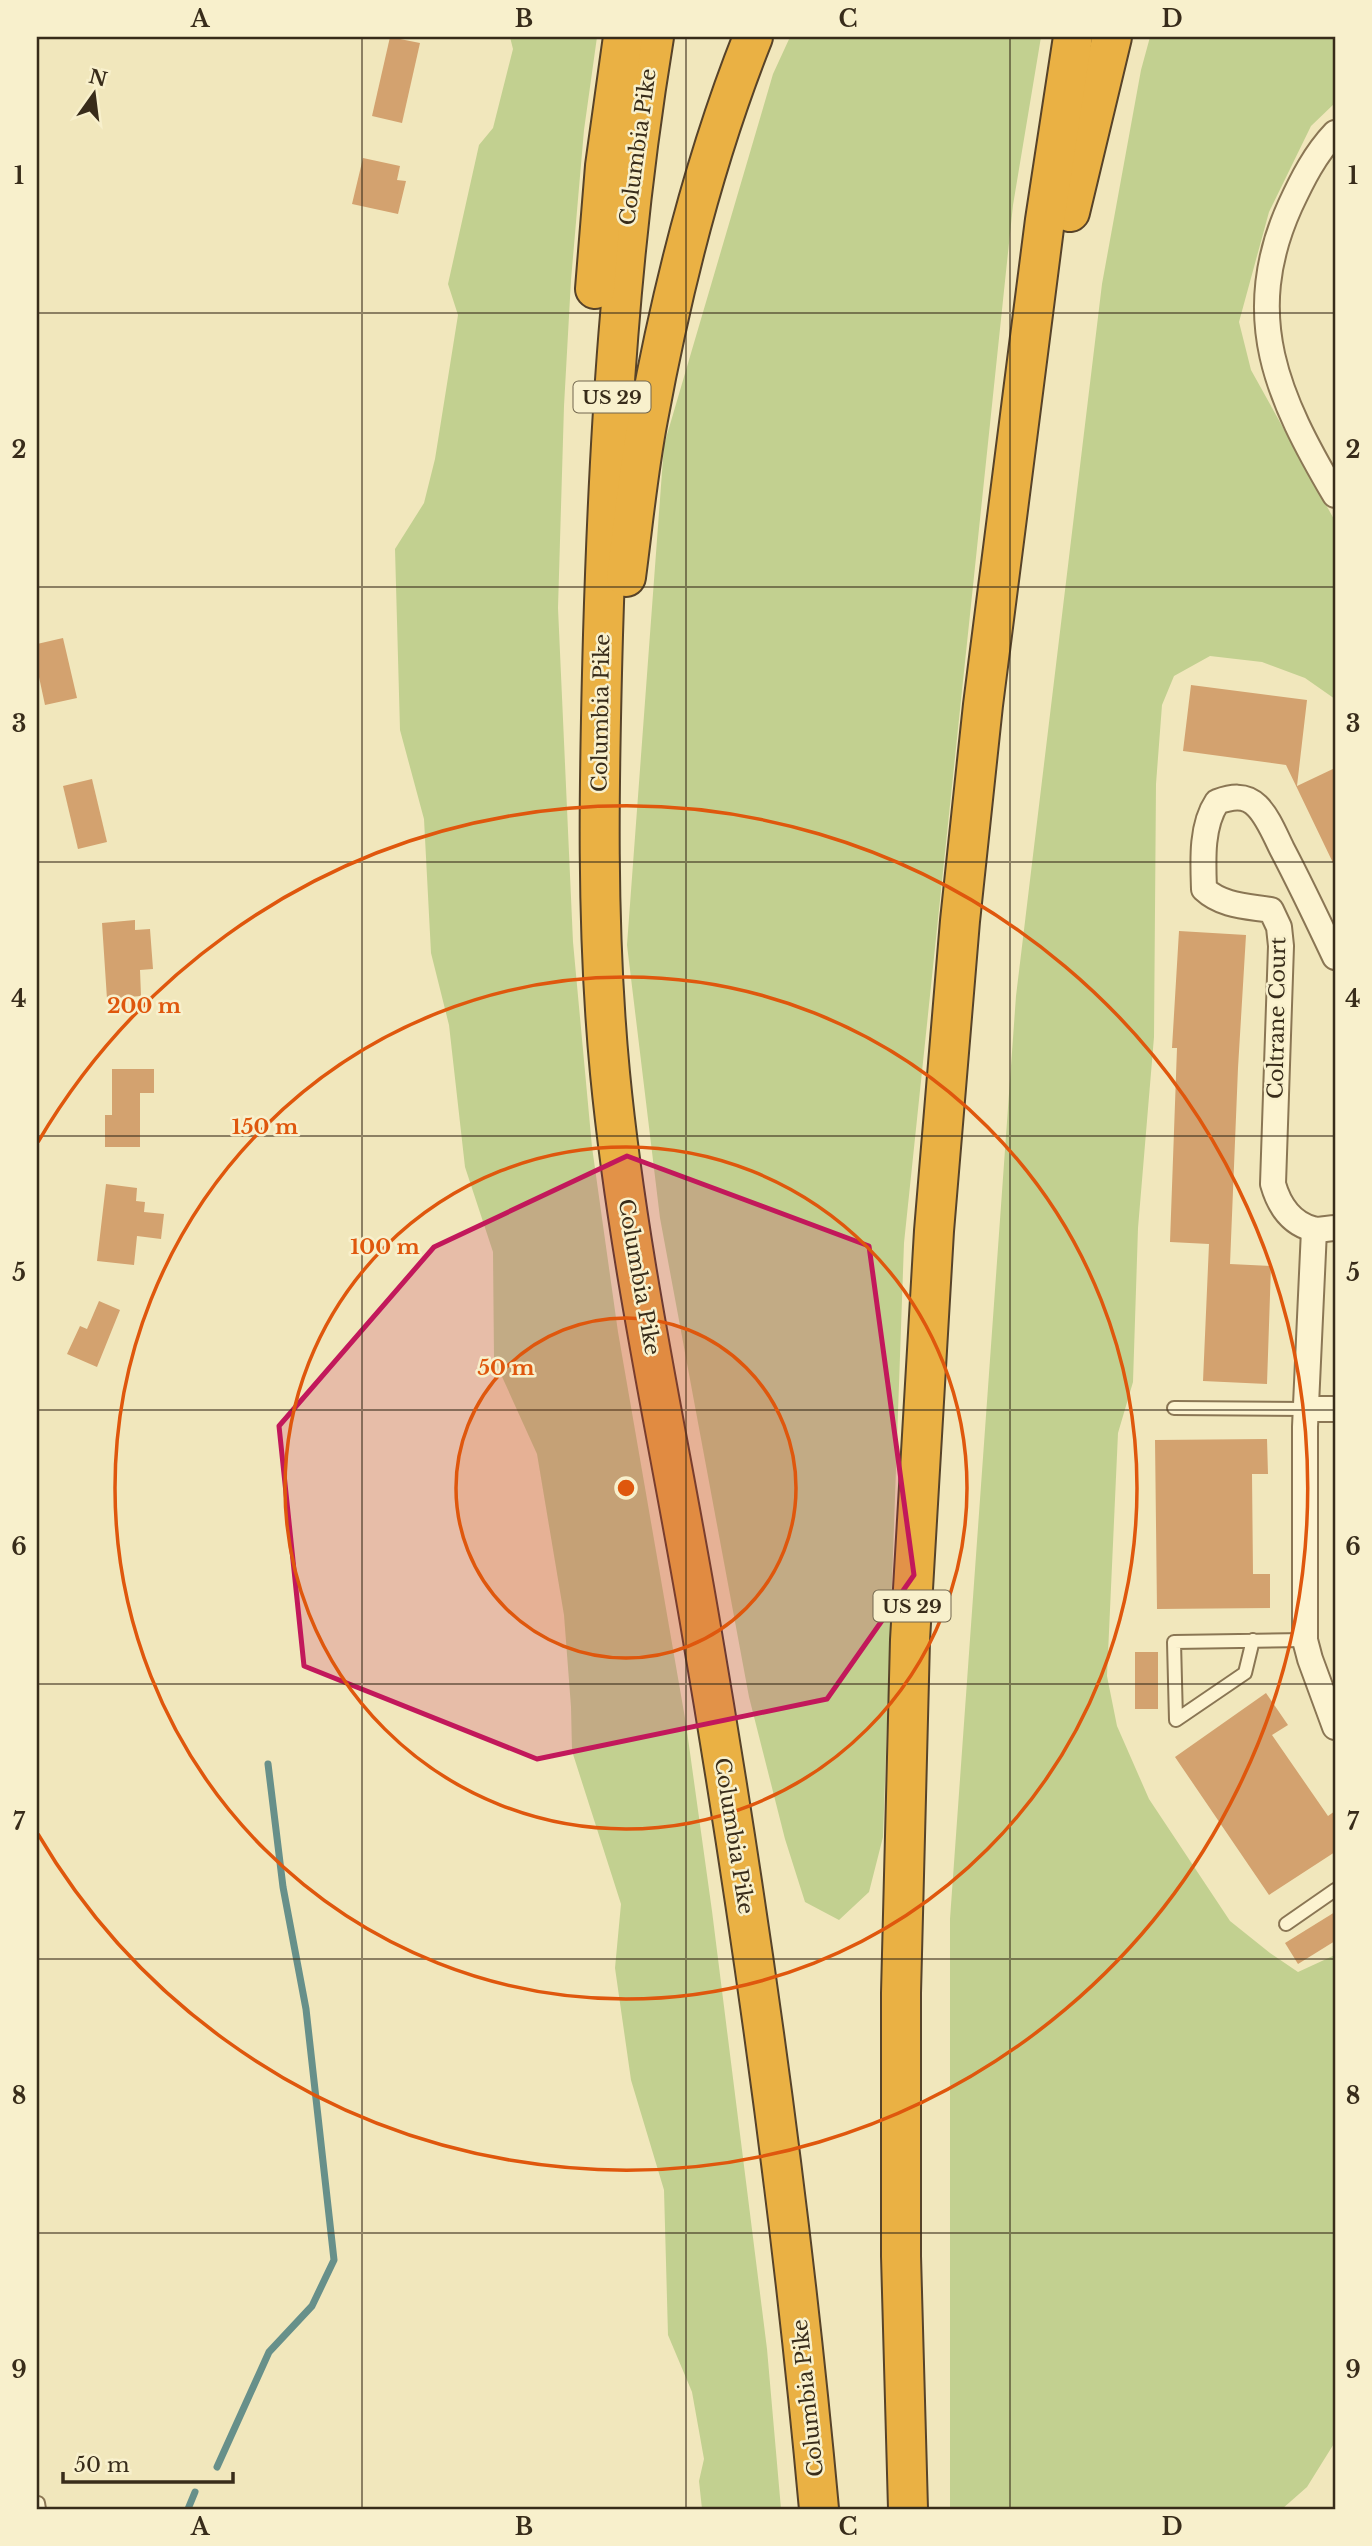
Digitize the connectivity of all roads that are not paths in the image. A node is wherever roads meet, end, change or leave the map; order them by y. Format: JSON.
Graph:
{"nodes":[{"id":1,"x":623,"y":37,"type":"edge"},
{"id":2,"x":653,"y":37,"type":"edge"},
{"id":3,"x":753,"y":37,"type":"edge"},
{"id":4,"x":1073,"y":37,"type":"edge"},
{"id":5,"x":1112,"y":37,"type":"edge"},
{"id":6,"x":1335,"y":133,"type":"edge"},
{"id":7,"x":1019,"y":432,"type":"junction"},
{"id":8,"x":1335,"y":495,"type":"edge"},
{"id":9,"x":600,"y":759,"type":"junction"},
{"id":10,"x":1306,"y":894,"type":"junction"},
{"id":11,"x":599,"y":907,"type":"junction"},
{"id":12,"x":1271,"y":910,"type":"junction"},
{"id":13,"x":1335,"y":957,"type":"edge"},
{"id":14,"x":1325,"y":1229,"type":"edge"},
{"id":15,"x":1174,"y":1408,"type":"dead end"},
{"id":16,"x":1306,"y":1409,"type":"junction"},
{"id":17,"x":1335,"y":1409,"type":"edge"},
{"id":18,"x":1253,"y":1640,"type":"junction"},
{"id":19,"x":1305,"y":1640,"type":"junction"},
{"id":20,"x":1333,"y":1716,"type":"edge"},
{"id":21,"x":1335,"y":1890,"type":"edge"},
{"id":22,"x":1286,"y":1924,"type":"dead end"},
{"id":23,"x":820,"y":2509,"type":"edge"},
{"id":24,"x":908,"y":2509,"type":"edge"}],
"edges":[{"from":1,"to":11,"type":"highway"},
{"from":2,"to":9,"type":"highway","name":"Columbia Pike","number":"US 29"},
{"from":3,"to":9,"type":"highway"},
{"from":4,"to":7,"type":"highway","number":"US 29"},
{"from":5,"to":7,"type":"highway"},
{"from":6,"to":8,"type":"street"},
{"from":7,"to":24,"type":"highway","number":"US 29"},
{"from":9,"to":11,"type":"highway","name":"Columbia Pike","number":"US 29"},
{"from":10,"to":12,"type":"street"},
{"from":10,"to":12,"type":"street","name":"Coltrane Court"},
{"from":10,"to":13,"type":"street","name":"Coltrane Court"},
{"from":11,"to":23,"type":"highway","name":"Columbia Pike","number":"US 29"},
{"from":12,"to":14,"type":"street","name":"Coltrane Court"},
{"from":14,"to":16,"type":"street","name":"Coltrane Court"},
{"from":15,"to":16,"type":"lane"},
{"from":16,"to":17,"type":"street"},
{"from":16,"to":19,"type":"street","name":"Coltrane Court"},
{"from":18,"to":18,"type":"lane"},
{"from":18,"to":19,"type":"lane"},
{"from":19,"to":20,"type":"street","name":"Coltrane Court"},
{"from":21,"to":22,"type":"lane"}]}
